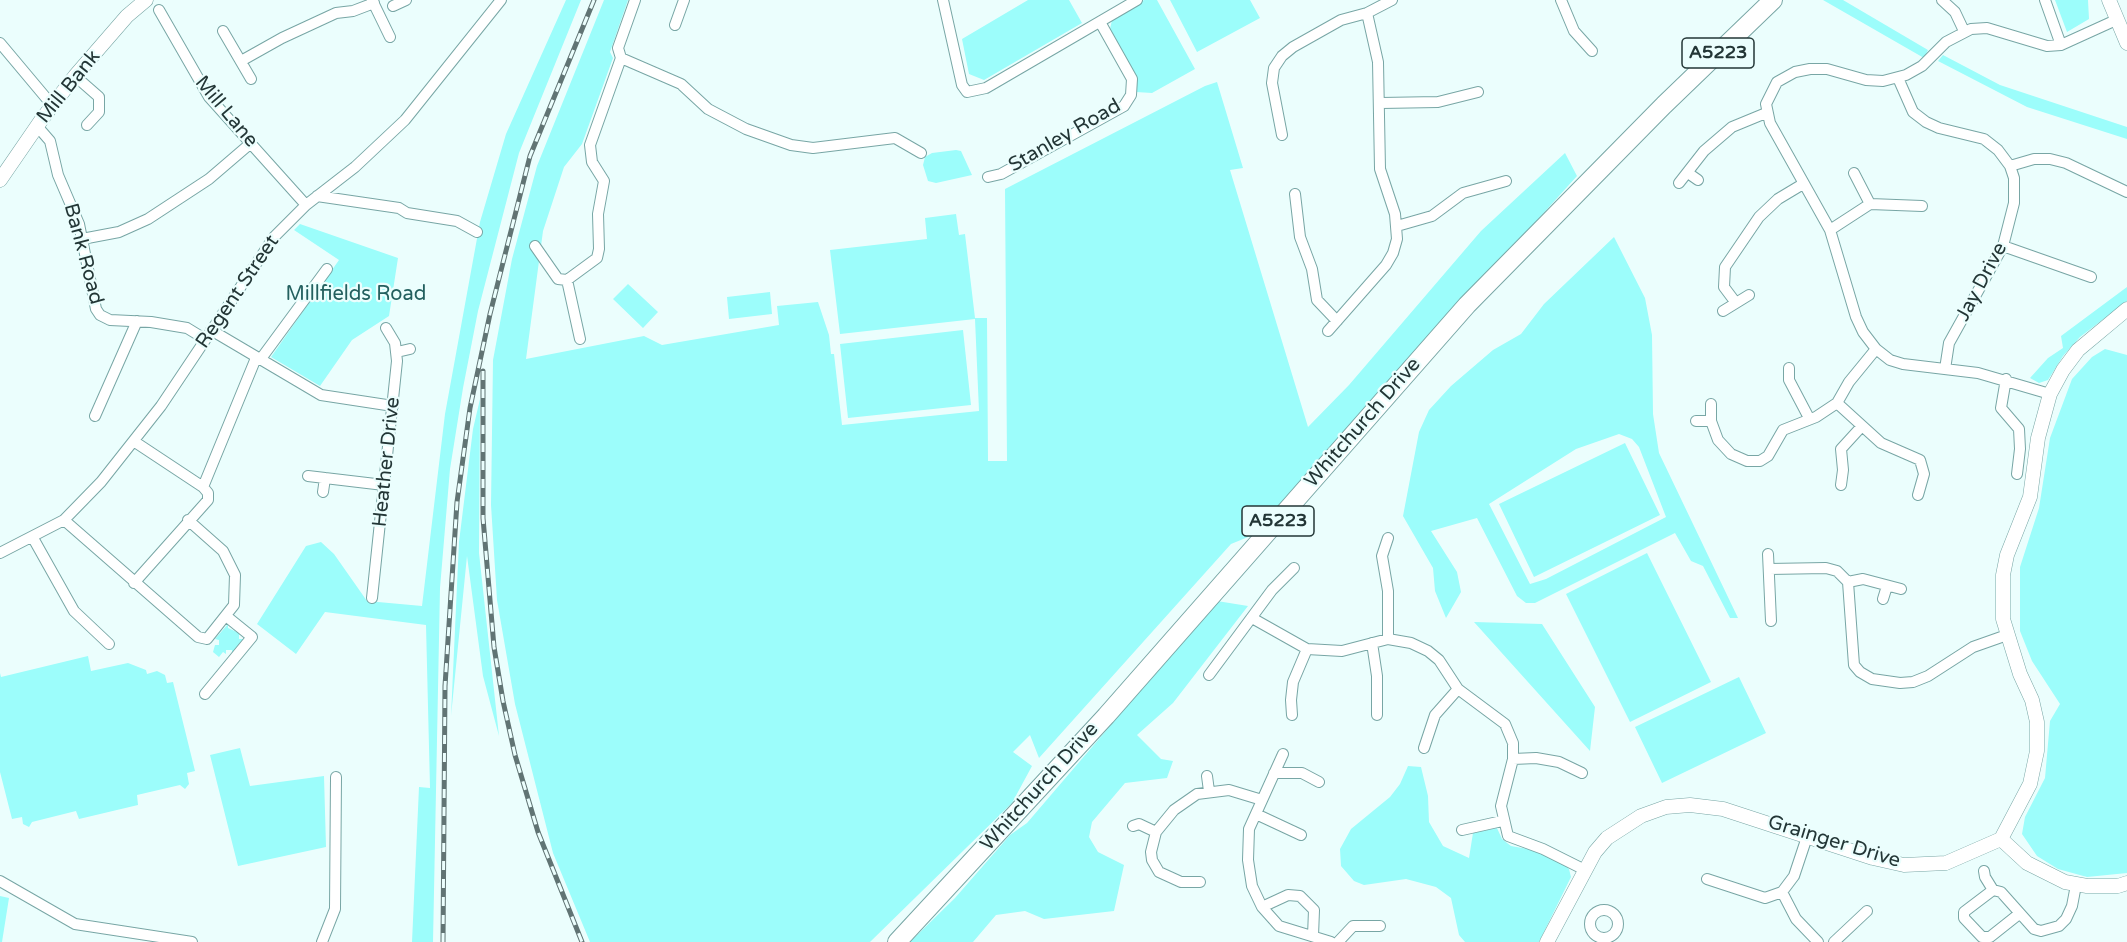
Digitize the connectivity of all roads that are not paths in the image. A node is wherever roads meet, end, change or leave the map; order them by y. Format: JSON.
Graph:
{"nodes":[{"id":1,"x":146,"y":0,"type":"edge"},
{"id":2,"x":406,"y":0,"type":"edge"},
{"id":3,"x":501,"y":0,"type":"edge"},
{"id":4,"x":635,"y":0,"type":"edge"},
{"id":5,"x":684,"y":0,"type":"edge"},
{"id":6,"x":943,"y":0,"type":"edge"},
{"id":7,"x":1137,"y":0,"type":"edge"},
{"id":8,"x":1392,"y":0,"type":"edge"},
{"id":9,"x":1560,"y":0,"type":"edge"},
{"id":10,"x":1773,"y":0,"type":"edge"},
{"id":11,"x":1942,"y":0,"type":"edge"},
{"id":12,"x":2045,"y":0,"type":"edge"},
{"id":13,"x":2109,"y":0,"type":"edge"},
{"id":14,"x":373,"y":2,"type":"edge"},
{"id":15,"x":393,"y":6,"type":"dead end"},
{"id":16,"x":159,"y":10,"type":"dead end"},
{"id":17,"x":1367,"y":13,"type":"junction"},
{"id":18,"x":2116,"y":20,"type":"junction"},
{"id":19,"x":1100,"y":22,"type":"junction"},
{"id":20,"x":675,"y":25,"type":"dead end"},
{"id":21,"x":223,"y":31,"type":"dead end"},
{"id":22,"x":1964,"y":31,"type":"junction"},
{"id":23,"x":390,"y":37,"type":"dead end"},
{"id":24,"x":0,"y":43,"type":"edge"},
{"id":25,"x":2127,"y":43,"type":"edge"},
{"id":26,"x":2061,"y":45,"type":"junction"},
{"id":27,"x":1592,"y":51,"type":"dead end"},
{"id":28,"x":621,"y":58,"type":"junction"},
{"id":29,"x":241,"y":61,"type":"junction"},
{"id":30,"x":75,"y":76,"type":"junction"},
{"id":31,"x":1898,"y":78,"type":"junction"},
{"id":32,"x":251,"y":79,"type":"dead end"},
{"id":33,"x":1478,"y":92,"type":"dead end"},
{"id":34,"x":1381,"y":103,"type":"junction"},
{"id":35,"x":52,"y":105,"type":"junction"},
{"id":36,"x":1766,"y":113,"type":"junction"},
{"id":37,"x":87,"y":125,"type":"dead end"},
{"id":38,"x":37,"y":126,"type":"junction"},
{"id":39,"x":1282,"y":135,"type":"dead end"},
{"id":40,"x":251,"y":143,"type":"junction"},
{"id":41,"x":921,"y":153,"type":"dead end"},
{"id":42,"x":2010,"y":166,"type":"junction"},
{"id":43,"x":1688,"y":172,"type":"junction"},
{"id":44,"x":1854,"y":173,"type":"dead end"},
{"id":45,"x":988,"y":177,"type":"dead end"},
{"id":46,"x":0,"y":180,"type":"edge"},
{"id":47,"x":1698,"y":180,"type":"dead end"},
{"id":48,"x":1506,"y":181,"type":"dead end"},
{"id":49,"x":1679,"y":183,"type":"dead end"},
{"id":50,"x":1803,"y":184,"type":"junction"},
{"id":51,"x":2127,"y":192,"type":"edge"},
{"id":52,"x":1295,"y":194,"type":"dead end"},
{"id":53,"x":317,"y":196,"type":"junction"},
{"id":54,"x":1870,"y":204,"type":"junction"},
{"id":55,"x":306,"y":205,"type":"junction"},
{"id":56,"x":1922,"y":206,"type":"dead end"},
{"id":57,"x":1397,"y":226,"type":"junction"},
{"id":58,"x":1830,"y":230,"type":"junction"},
{"id":59,"x":477,"y":232,"type":"dead end"},
{"id":60,"x":82,"y":239,"type":"junction"},
{"id":61,"x":535,"y":246,"type":"dead end"},
{"id":62,"x":2004,"y":246,"type":"junction"},
{"id":63,"x":327,"y":269,"type":"dead end"},
{"id":64,"x":2091,"y":277,"type":"dead end"},
{"id":65,"x":567,"y":280,"type":"junction"},
{"id":66,"x":1749,"y":295,"type":"dead end"},
{"id":67,"x":1736,"y":303,"type":"junction"},
{"id":68,"x":2127,"y":309,"type":"edge"},
{"id":69,"x":1723,"y":311,"type":"dead end"},
{"id":70,"x":137,"y":321,"type":"junction"},
{"id":71,"x":1336,"y":321,"type":"junction"},
{"id":72,"x":386,"y":327,"type":"dead end"},
{"id":73,"x":1328,"y":331,"type":"dead end"},
{"id":74,"x":208,"y":335,"type":"junction"},
{"id":75,"x":580,"y":339,"type":"dead end"},
{"id":76,"x":410,"y":349,"type":"dead end"},
{"id":77,"x":1876,"y":349,"type":"junction"},
{"id":78,"x":397,"y":351,"type":"junction"},
{"id":79,"x":258,"y":359,"type":"junction"},
{"id":80,"x":1789,"y":368,"type":"dead end"},
{"id":81,"x":1945,"y":369,"type":"junction"},
{"id":82,"x":2006,"y":380,"type":"junction"},
{"id":83,"x":2050,"y":394,"type":"junction"},
{"id":84,"x":1711,"y":404,"type":"dead end"},
{"id":85,"x":1837,"y":404,"type":"junction"},
{"id":86,"x":393,"y":406,"type":"junction"},
{"id":87,"x":95,"y":416,"type":"dead end"},
{"id":88,"x":1809,"y":418,"type":"junction"},
{"id":89,"x":1695,"y":421,"type":"dead end"},
{"id":90,"x":1711,"y":421,"type":"junction"},
{"id":91,"x":1862,"y":426,"type":"junction"},
{"id":92,"x":135,"y":442,"type":"junction"},
{"id":93,"x":2017,"y":474,"type":"dead end"},
{"id":94,"x":308,"y":476,"type":"dead end"},
{"id":95,"x":325,"y":478,"type":"junction"},
{"id":96,"x":384,"y":485,"type":"junction"},
{"id":97,"x":1841,"y":485,"type":"dead end"},
{"id":98,"x":203,"y":487,"type":"junction"},
{"id":99,"x":323,"y":492,"type":"dead end"},
{"id":100,"x":1918,"y":495,"type":"dead end"},
{"id":101,"x":64,"y":520,"type":"junction"},
{"id":102,"x":189,"y":520,"type":"junction"},
{"id":103,"x":33,"y":538,"type":"junction"},
{"id":104,"x":1382,"y":542,"type":"dead end"},
{"id":105,"x":0,"y":553,"type":"edge"},
{"id":106,"x":1768,"y":554,"type":"dead end"},
{"id":107,"x":1294,"y":568,"type":"dead end"},
{"id":108,"x":1769,"y":569,"type":"junction"},
{"id":109,"x":1848,"y":582,"type":"junction"},
{"id":110,"x":134,"y":583,"type":"junction"},
{"id":111,"x":1887,"y":586,"type":"junction"},
{"id":112,"x":1901,"y":589,"type":"dead end"},
{"id":113,"x":372,"y":598,"type":"dead end"},
{"id":114,"x":1883,"y":599,"type":"dead end"},
{"id":115,"x":226,"y":616,"type":"junction"},
{"id":116,"x":1252,"y":618,"type":"junction"},
{"id":117,"x":1771,"y":621,"type":"dead end"},
{"id":118,"x":2007,"y":635,"type":"junction"},
{"id":119,"x":1388,"y":639,"type":"junction"},
{"id":120,"x":1372,"y":642,"type":"junction"},
{"id":121,"x":109,"y":644,"type":"dead end"},
{"id":122,"x":1307,"y":649,"type":"junction"},
{"id":123,"x":1209,"y":675,"type":"dead end"},
{"id":124,"x":1458,"y":689,"type":"junction"},
{"id":125,"x":204,"y":694,"type":"dead end"},
{"id":126,"x":1377,"y":715,"type":"dead end"},
{"id":127,"x":1292,"y":716,"type":"dead end"},
{"id":128,"x":1424,"y":748,"type":"dead end"},
{"id":129,"x":1283,"y":754,"type":"dead end"},
{"id":130,"x":1513,"y":759,"type":"junction"},
{"id":131,"x":1274,"y":773,"type":"junction"},
{"id":132,"x":1582,"y":773,"type":"dead end"},
{"id":133,"x":1207,"y":776,"type":"dead end"},
{"id":134,"x":336,"y":777,"type":"dead end"},
{"id":135,"x":1319,"y":782,"type":"dead end"},
{"id":136,"x":1209,"y":791,"type":"junction"},
{"id":137,"x":1262,"y":800,"type":"junction"},
{"id":138,"x":1256,"y":814,"type":"junction"},
{"id":139,"x":1503,"y":821,"type":"junction"},
{"id":140,"x":1133,"y":826,"type":"dead end"},
{"id":141,"x":1462,"y":830,"type":"dead end"},
{"id":142,"x":1156,"y":832,"type":"junction"},
{"id":143,"x":1301,"y":836,"type":"dead end"},
{"id":144,"x":1807,"y":837,"type":"junction"},
{"id":145,"x":2001,"y":839,"type":"junction"},
{"id":146,"x":1585,"y":870,"type":"junction"},
{"id":147,"x":1984,"y":871,"type":"dead end"},
{"id":148,"x":1707,"y":879,"type":"dead end"},
{"id":149,"x":0,"y":881,"type":"edge"},
{"id":150,"x":1200,"y":882,"type":"dead end"},
{"id":151,"x":2127,"y":883,"type":"edge"},
{"id":152,"x":2076,"y":885,"type":"junction"},
{"id":153,"x":1993,"y":890,"type":"junction"},
{"id":154,"x":1782,"y":892,"type":"junction"},
{"id":155,"x":1262,"y":907,"type":"junction"},
{"id":156,"x":1867,"y":911,"type":"dead end"},
{"id":157,"x":2019,"y":914,"type":"junction"},
{"id":158,"x":1380,"y":926,"type":"dead end"},
{"id":159,"x":1312,"y":936,"type":"junction"},
{"id":160,"x":192,"y":942,"type":"edge"},
{"id":161,"x":322,"y":942,"type":"edge"},
{"id":162,"x":897,"y":942,"type":"edge"},
{"id":163,"x":1331,"y":942,"type":"edge"},
{"id":164,"x":1338,"y":942,"type":"edge"},
{"id":165,"x":1546,"y":942,"type":"edge"},
{"id":166,"x":1818,"y":942,"type":"edge"},
{"id":167,"x":1834,"y":942,"type":"edge"}],
"edges":[{"from":1,"to":30,"type":"street","name":"Mill Bank"},
{"from":2,"to":15,"type":"street"},
{"from":3,"to":53,"type":"street","name":"Regent Street"},
{"from":4,"to":28,"type":"street"},
{"from":5,"to":20,"type":"street"},
{"from":6,"to":19,"type":"street"},
{"from":7,"to":19,"type":"street"},
{"from":8,"to":17,"type":"street"},
{"from":9,"to":27,"type":"street"},
{"from":10,"to":162,"type":"main road","name":"Whitchurch Drive","number":"A5223"},
{"from":11,"to":22,"type":"street"},
{"from":12,"to":26,"type":"street"},
{"from":13,"to":18,"type":"street"},
{"from":14,"to":23,"type":"street"},
{"from":14,"to":29,"type":"street"},
{"from":16,"to":40,"type":"street","name":"Mill Lane"},
{"from":17,"to":34,"type":"street"},
{"from":17,"to":39,"type":"street"},
{"from":18,"to":25,"type":"street"},
{"from":18,"to":26,"type":"street"},
{"from":19,"to":45,"type":"street","name":"Stanley Road"},
{"from":21,"to":29,"type":"street"},
{"from":22,"to":26,"type":"street"},
{"from":22,"to":31,"type":"street"},
{"from":24,"to":35,"type":"street"},
{"from":28,"to":41,"type":"street"},
{"from":28,"to":65,"type":"street"},
{"from":29,"to":32,"type":"street"},
{"from":30,"to":35,"type":"street","name":"Mill Bank"},
{"from":30,"to":37,"type":"street"},
{"from":31,"to":36,"type":"street"},
{"from":31,"to":42,"type":"street"},
{"from":33,"to":34,"type":"street"},
{"from":34,"to":57,"type":"street"},
{"from":35,"to":38,"type":"street","name":"Mill Bank"},
{"from":36,"to":43,"type":"street"},
{"from":36,"to":50,"type":"street"},
{"from":38,"to":46,"type":"street","name":"Mill Bank"},
{"from":38,"to":60,"type":"street","name":"Bank Road"},
{"from":40,"to":55,"type":"street","name":"Mill Lane"},
{"from":40,"to":60,"type":"street"},
{"from":42,"to":51,"type":"street"},
{"from":42,"to":62,"type":"street","name":"Jay Drive"},
{"from":43,"to":47,"type":"street"},
{"from":43,"to":49,"type":"street"},
{"from":44,"to":54,"type":"street"},
{"from":48,"to":57,"type":"street"},
{"from":50,"to":58,"type":"street"},
{"from":50,"to":67,"type":"street"},
{"from":52,"to":71,"type":"street"},
{"from":53,"to":55,"type":"street","name":"Regent Street"},
{"from":53,"to":59,"type":"street"},
{"from":54,"to":56,"type":"street"},
{"from":54,"to":58,"type":"street"},
{"from":55,"to":74,"type":"street","name":"Regent Street"},
{"from":57,"to":71,"type":"street"},
{"from":58,"to":77,"type":"street"},
{"from":60,"to":70,"type":"street","name":"Bank Road"},
{"from":61,"to":65,"type":"street"},
{"from":62,"to":64,"type":"street"},
{"from":62,"to":81,"type":"street","name":"Jay Drive"},
{"from":63,"to":79,"type":"street"},
{"from":65,"to":75,"type":"street"},
{"from":66,"to":67,"type":"street"},
{"from":67,"to":69,"type":"street"},
{"from":68,"to":83,"type":"street"},
{"from":70,"to":74,"type":"street","name":"Bank Road"},
{"from":70,"to":87,"type":"street"},
{"from":71,"to":73,"type":"street"},
{"from":72,"to":78,"type":"street","name":"Heather Drive"},
{"from":74,"to":79,"type":"street"},
{"from":74,"to":92,"type":"street","name":"Regent Street"},
{"from":76,"to":78,"type":"street"},
{"from":77,"to":81,"type":"street"},
{"from":77,"to":85,"type":"street"},
{"from":78,"to":86,"type":"street","name":"Heather Drive"},
{"from":79,"to":86,"type":"street"},
{"from":79,"to":98,"type":"street"},
{"from":80,"to":88,"type":"street"},
{"from":81,"to":82,"type":"street"},
{"from":82,"to":83,"type":"street"},
{"from":82,"to":93,"type":"street"},
{"from":83,"to":118,"type":"street"},
{"from":84,"to":90,"type":"street"},
{"from":85,"to":88,"type":"street"},
{"from":85,"to":91,"type":"street"},
{"from":86,"to":96,"type":"street","name":"Heather Drive"},
{"from":88,"to":90,"type":"street"},
{"from":89,"to":90,"type":"street"},
{"from":91,"to":97,"type":"street"},
{"from":91,"to":100,"type":"street"},
{"from":92,"to":98,"type":"street"},
{"from":92,"to":101,"type":"street","name":"Regent Street"},
{"from":94,"to":95,"type":"street"},
{"from":95,"to":96,"type":"street"},
{"from":95,"to":99,"type":"street"},
{"from":96,"to":113,"type":"street","name":"Heather Drive"},
{"from":98,"to":102,"type":"street"},
{"from":101,"to":103,"type":"street","name":"Regent Street"},
{"from":101,"to":110,"type":"street"},
{"from":102,"to":110,"type":"street"},
{"from":102,"to":115,"type":"street"},
{"from":103,"to":105,"type":"street","name":"Regent Street"},
{"from":103,"to":121,"type":"street"},
{"from":104,"to":119,"type":"street"},
{"from":106,"to":108,"type":"street"},
{"from":107,"to":116,"type":"street"},
{"from":108,"to":109,"type":"street"},
{"from":108,"to":117,"type":"street"},
{"from":109,"to":111,"type":"street"},
{"from":109,"to":118,"type":"street"},
{"from":110,"to":115,"type":"street"},
{"from":111,"to":112,"type":"street"},
{"from":111,"to":114,"type":"street"},
{"from":115,"to":125,"type":"street"},
{"from":116,"to":122,"type":"street"},
{"from":116,"to":123,"type":"street"},
{"from":118,"to":145,"type":"street"},
{"from":119,"to":120,"type":"street"},
{"from":119,"to":124,"type":"street"},
{"from":120,"to":122,"type":"street"},
{"from":120,"to":126,"type":"street"},
{"from":122,"to":127,"type":"street"},
{"from":124,"to":128,"type":"street"},
{"from":124,"to":130,"type":"street"},
{"from":129,"to":131,"type":"street"},
{"from":130,"to":132,"type":"street"},
{"from":130,"to":139,"type":"street"},
{"from":131,"to":135,"type":"street"},
{"from":131,"to":137,"type":"street"},
{"from":133,"to":136,"type":"street"},
{"from":134,"to":161,"type":"street"},
{"from":136,"to":137,"type":"street"},
{"from":136,"to":142,"type":"street"},
{"from":137,"to":138,"type":"street"},
{"from":138,"to":143,"type":"street"},
{"from":138,"to":155,"type":"street"},
{"from":139,"to":141,"type":"street"},
{"from":139,"to":146,"type":"street"},
{"from":140,"to":142,"type":"street"},
{"from":142,"to":150,"type":"street"},
{"from":144,"to":145,"type":"street","name":"Grainger Drive"},
{"from":144,"to":146,"type":"street","name":"Grainger Drive"},
{"from":144,"to":154,"type":"street"},
{"from":145,"to":152,"type":"street"},
{"from":146,"to":165,"type":"street","name":"Grainger Drive"},
{"from":147,"to":153,"type":"street"},
{"from":148,"to":154,"type":"street"},
{"from":149,"to":160,"type":"street"},
{"from":151,"to":152,"type":"street"},
{"from":152,"to":157,"type":"street"},
{"from":153,"to":157,"type":"street"},
{"from":153,"to":157,"type":"street"},
{"from":154,"to":166,"type":"street"},
{"from":155,"to":159,"type":"street"},
{"from":155,"to":159,"type":"street"},
{"from":156,"to":167,"type":"street"},
{"from":158,"to":164,"type":"street"},
{"from":159,"to":163,"type":"street"}]}
